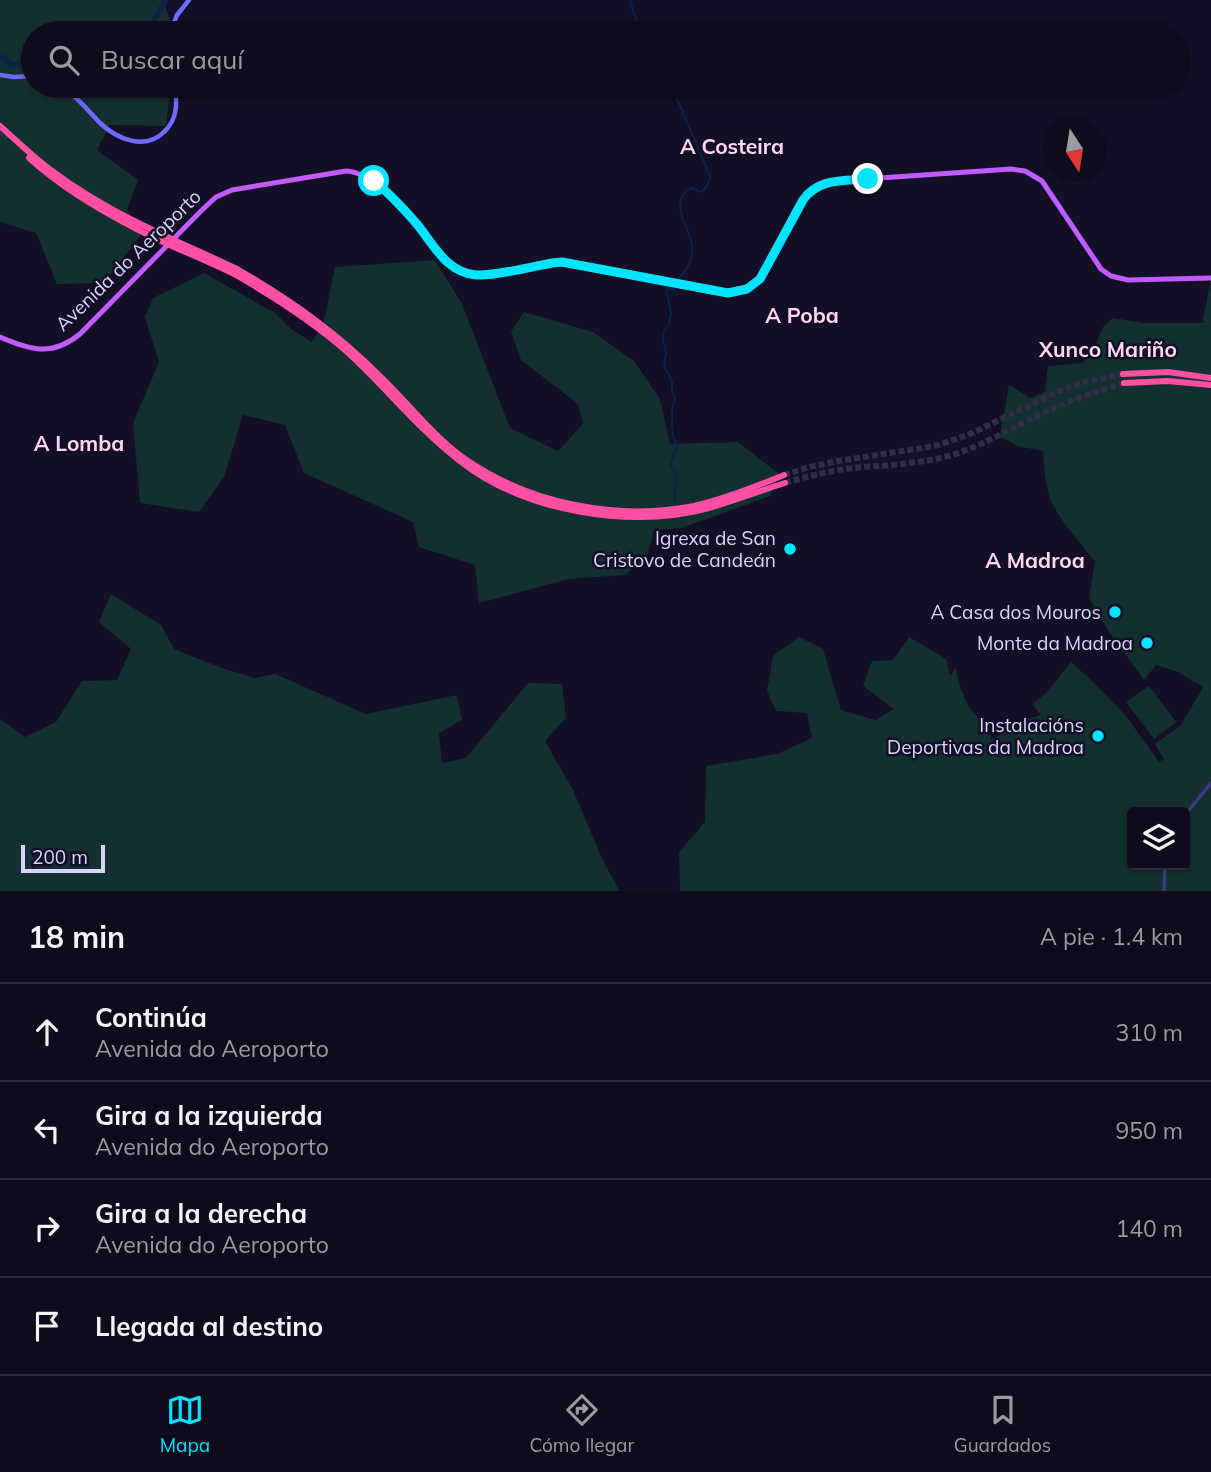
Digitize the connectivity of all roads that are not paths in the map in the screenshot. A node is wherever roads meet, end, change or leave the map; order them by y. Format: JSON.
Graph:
{"nodes":[{"id":1,"x":189,"y":0,"type":"edge"},
{"id":2,"x":175,"y":21,"type":"edge"},
{"id":3,"x":0,"y":75,"type":"edge"},
{"id":4,"x":21,"y":77,"type":"edge"},
{"id":5,"x":77,"y":98,"type":"edge"},
{"id":6,"x":176,"y":98,"type":"edge"},
{"id":7,"x":0,"y":126,"type":"edge"},
{"id":8,"x":7,"y":138,"type":"tunnel mouth"},
{"id":9,"x":30,"y":156,"type":"junction"},
{"id":10,"x":1211,"y":278,"type":"edge"},
{"id":11,"x":0,"y":337,"type":"edge"},
{"id":12,"x":1123,"y":374,"type":"tunnel mouth"},
{"id":13,"x":1211,"y":378,"type":"edge"},
{"id":14,"x":1124,"y":383,"type":"tunnel mouth"},
{"id":15,"x":1211,"y":385,"type":"edge"},
{"id":16,"x":784,"y":479,"type":"tunnel mouth"},
{"id":17,"x":1211,"y":783,"type":"edge"},
{"id":18,"x":1190,"y":809,"type":"edge"},
{"id":19,"x":1166,"y":870,"type":"edge"},
{"id":20,"x":1164,"y":891,"type":"edge"}],
"edges":[{"from":1,"to":2,"type":"main road"},
{"from":3,"to":4,"type":"main road"},
{"from":5,"to":6,"type":"main road"},
{"from":7,"to":9,"type":"highway"},
{"from":8,"to":9,"type":"highway"},
{"from":9,"to":16,"type":"highway","bridge":true},
{"from":10,"to":11,"type":"main road","name":"Avenida do Aeroporto"},
{"from":12,"to":13,"type":"highway"},
{"from":14,"to":15,"type":"highway"},
{"from":17,"to":18,"type":"street"},
{"from":19,"to":20,"type":"street"}]}
